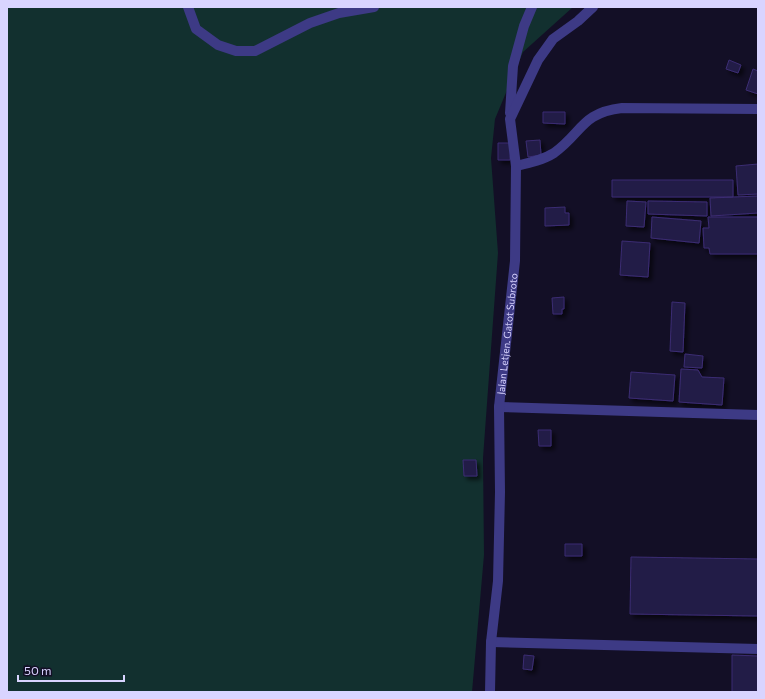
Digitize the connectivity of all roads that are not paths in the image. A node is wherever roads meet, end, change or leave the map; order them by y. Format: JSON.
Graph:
{"nodes":[{"id":1,"x":188,"y":7,"type":"edge"},
{"id":2,"x":374,"y":7,"type":"edge"},
{"id":3,"x":532,"y":7,"type":"edge"},
{"id":4,"x":593,"y":7,"type":"edge"},
{"id":5,"x":758,"y":109,"type":"edge"},
{"id":6,"x":510,"y":119,"type":"junction"},
{"id":7,"x":516,"y":166,"type":"junction"},
{"id":8,"x":499,"y":407,"type":"junction"},
{"id":9,"x":758,"y":415,"type":"edge"},
{"id":10,"x":491,"y":642,"type":"junction"},
{"id":11,"x":758,"y":649,"type":"edge"},
{"id":12,"x":490,"y":692,"type":"edge"}],
"edges":[{"from":1,"to":2,"type":"street"},
{"from":3,"to":6,"type":"street","name":"Jalan Letjen. Gatot Subroto"},
{"from":4,"to":6,"type":"street"},
{"from":5,"to":7,"type":"street"},
{"from":6,"to":7,"type":"street","name":"Jalan Letjen. Gatot Subroto"},
{"from":7,"to":8,"type":"street","name":"Jalan Letjen. Gatot Subroto"},
{"from":8,"to":9,"type":"street"},
{"from":8,"to":10,"type":"street","name":"Jalan Letjen. Gatot Subroto"},
{"from":10,"to":11,"type":"street"},
{"from":10,"to":12,"type":"street","name":"Jalan Letjen. Gatot Subroto"}]}
